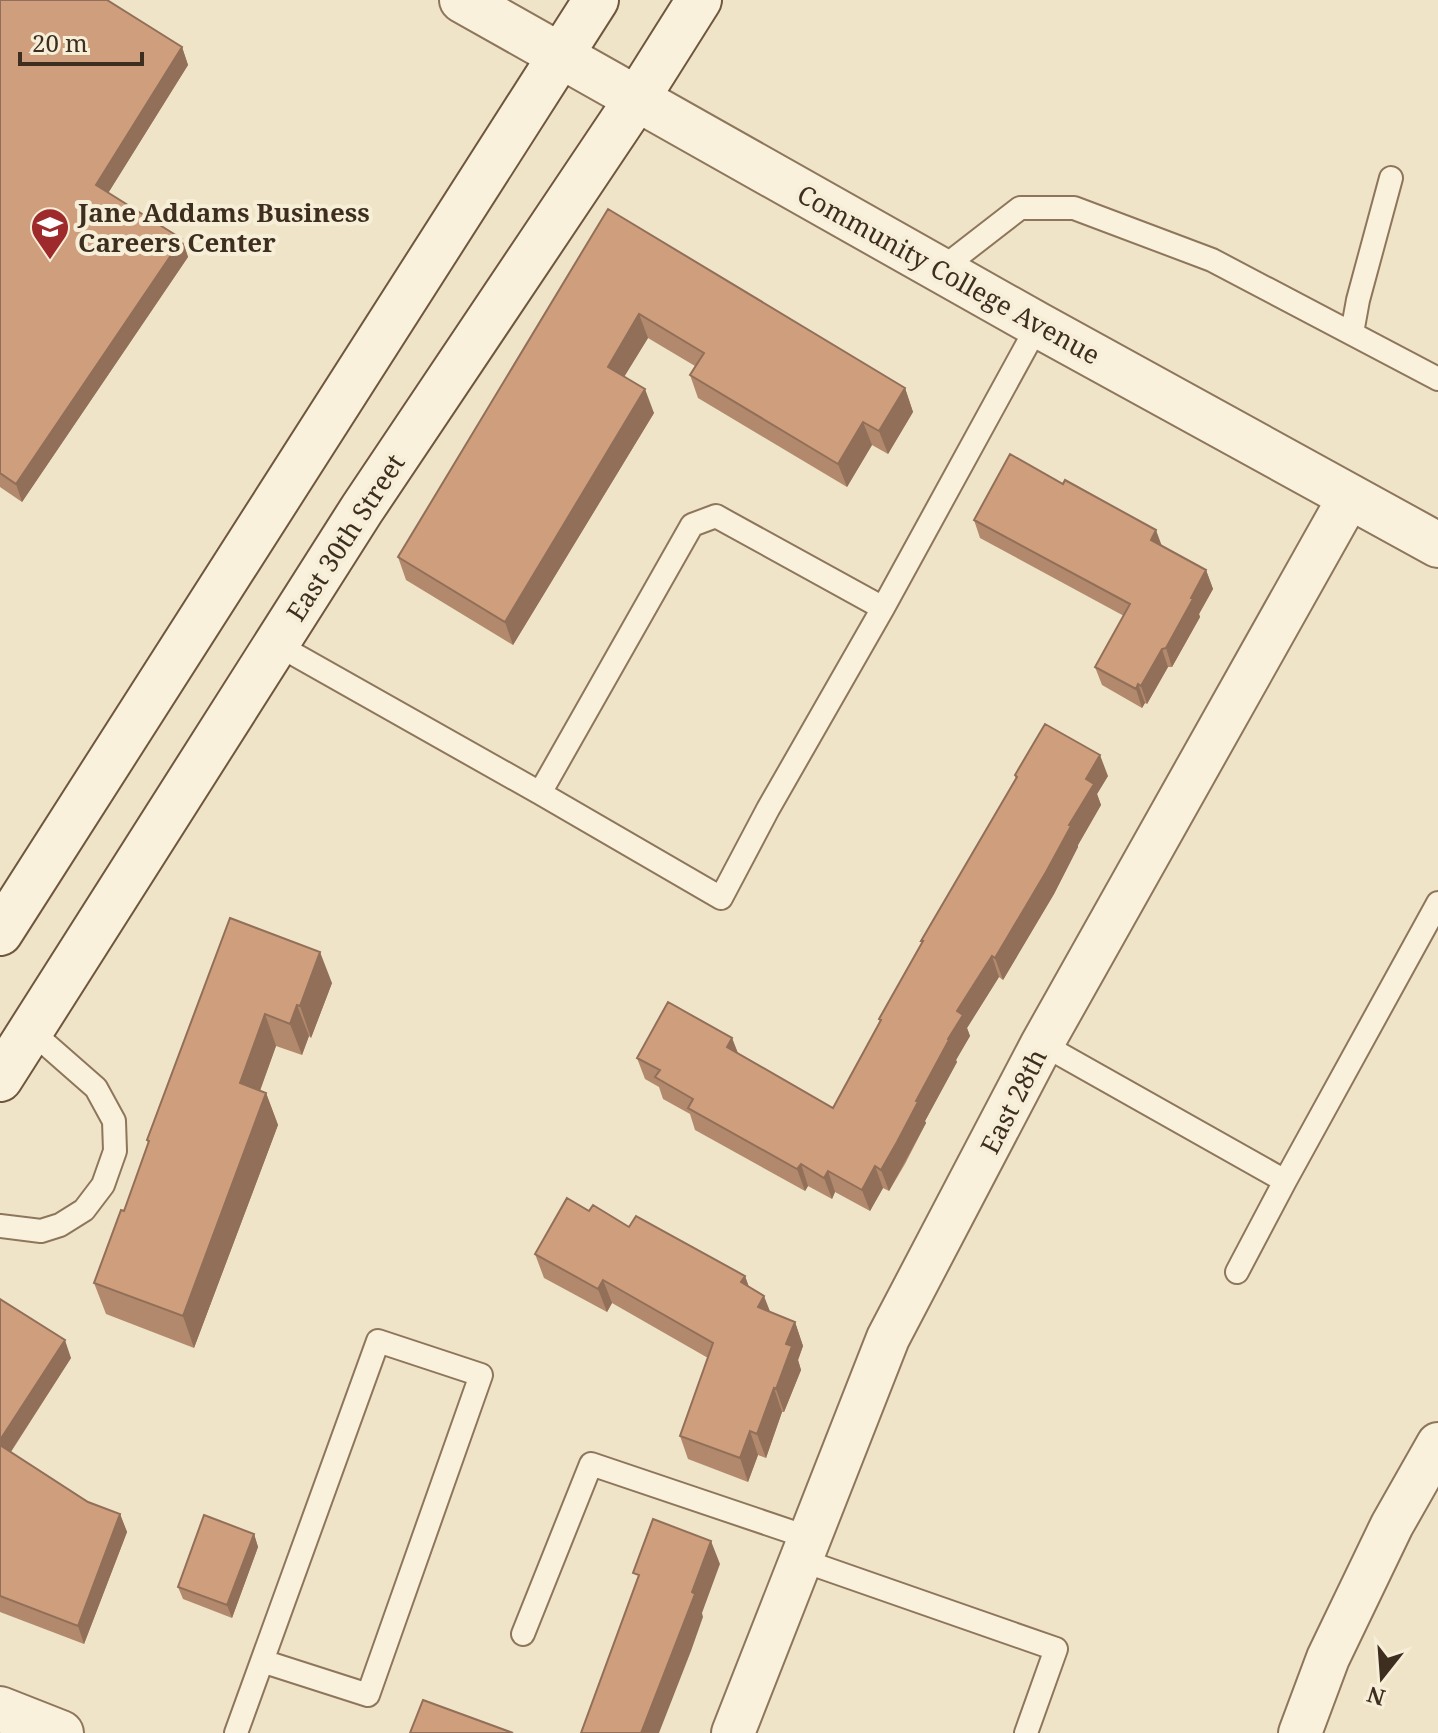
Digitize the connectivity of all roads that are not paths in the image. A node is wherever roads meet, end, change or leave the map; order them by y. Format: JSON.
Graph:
{"nodes":[{"id":1,"x":462,"y":0,"type":"edge"},
{"id":2,"x":596,"y":0,"type":"edge"},
{"id":3,"x":699,"y":0,"type":"edge"},
{"id":4,"x":560,"y":57,"type":"junction"},
{"id":5,"x":636,"y":100,"type":"junction"},
{"id":6,"x":1391,"y":178,"type":"dead end"},
{"id":7,"x":940,"y":270,"type":"junction"},
{"id":8,"x":1038,"y":325,"type":"junction"},
{"id":9,"x":1352,"y":333,"type":"junction"},
{"id":10,"x":1438,"y":379,"type":"edge"},
{"id":11,"x":1350,"y":496,"type":"junction"},
{"id":12,"x":1438,"y":545,"type":"edge"},
{"id":13,"x":883,"y":608,"type":"junction"},
{"id":14,"x":276,"y":644,"type":"junction"},
{"id":15,"x":540,"y":793,"type":"junction"},
{"id":16,"x":1438,"y":903,"type":"edge"},
{"id":17,"x":0,"y":933,"type":"edge"},
{"id":18,"x":31,"y":1031,"type":"junction"},
{"id":19,"x":1042,"y":1044,"type":"junction"},
{"id":20,"x":0,"y":1079,"type":"edge"},
{"id":21,"x":1285,"y":1181,"type":"junction"},
{"id":22,"x":0,"y":1226,"type":"edge"},
{"id":23,"x":1237,"y":1272,"type":"dead end"},
{"id":24,"x":1438,"y":1444,"type":"edge"},
{"id":25,"x":806,"y":1549,"type":"junction"},
{"id":26,"x":523,"y":1634,"type":"dead end"},
{"id":27,"x":262,"y":1661,"type":"junction"},
{"id":28,"x":0,"y":1709,"type":"edge"},
{"id":29,"x":61,"y":1733,"type":"edge"},
{"id":30,"x":236,"y":1733,"type":"edge"},
{"id":31,"x":733,"y":1733,"type":"edge"},
{"id":32,"x":1026,"y":1733,"type":"edge"},
{"id":33,"x":1300,"y":1733,"type":"edge"}],
"edges":[{"from":1,"to":4,"type":"main road","name":"Community College Avenue"},
{"from":2,"to":4,"type":"main road"},
{"from":3,"to":5,"type":"main road","name":"East 30th Street"},
{"from":4,"to":5,"type":"main road","name":"Community College Avenue"},
{"from":4,"to":17,"type":"main road"},
{"from":5,"to":7,"type":"main road","name":"Community College Avenue"},
{"from":5,"to":14,"type":"main road","name":"East 30th Street"},
{"from":6,"to":9,"type":"lane"},
{"from":7,"to":8,"type":"main road","name":"Community College Avenue"},
{"from":7,"to":9,"type":"lane"},
{"from":8,"to":11,"type":"main road","name":"Community College Avenue"},
{"from":8,"to":13,"type":"lane"},
{"from":9,"to":10,"type":"lane"},
{"from":11,"to":12,"type":"main road","name":"Community College Avenue"},
{"from":11,"to":19,"type":"street","name":"East 28th"},
{"from":13,"to":15,"type":"lane"},
{"from":13,"to":15,"type":"lane"},
{"from":14,"to":15,"type":"lane"},
{"from":14,"to":18,"type":"main road","name":"East 30th Street"},
{"from":16,"to":21,"type":"lane"},
{"from":18,"to":20,"type":"main road","name":"East 30th Street"},
{"from":18,"to":22,"type":"lane"},
{"from":19,"to":21,"type":"lane"},
{"from":19,"to":25,"type":"street","name":"East 28th"},
{"from":21,"to":23,"type":"lane"},
{"from":24,"to":33,"type":"street"},
{"from":25,"to":26,"type":"lane"},
{"from":25,"to":31,"type":"street","name":"East 28th"},
{"from":25,"to":32,"type":"lane"},
{"from":27,"to":27,"type":"lane"},
{"from":27,"to":30,"type":"lane"},
{"from":28,"to":29,"type":"main road"}]}
